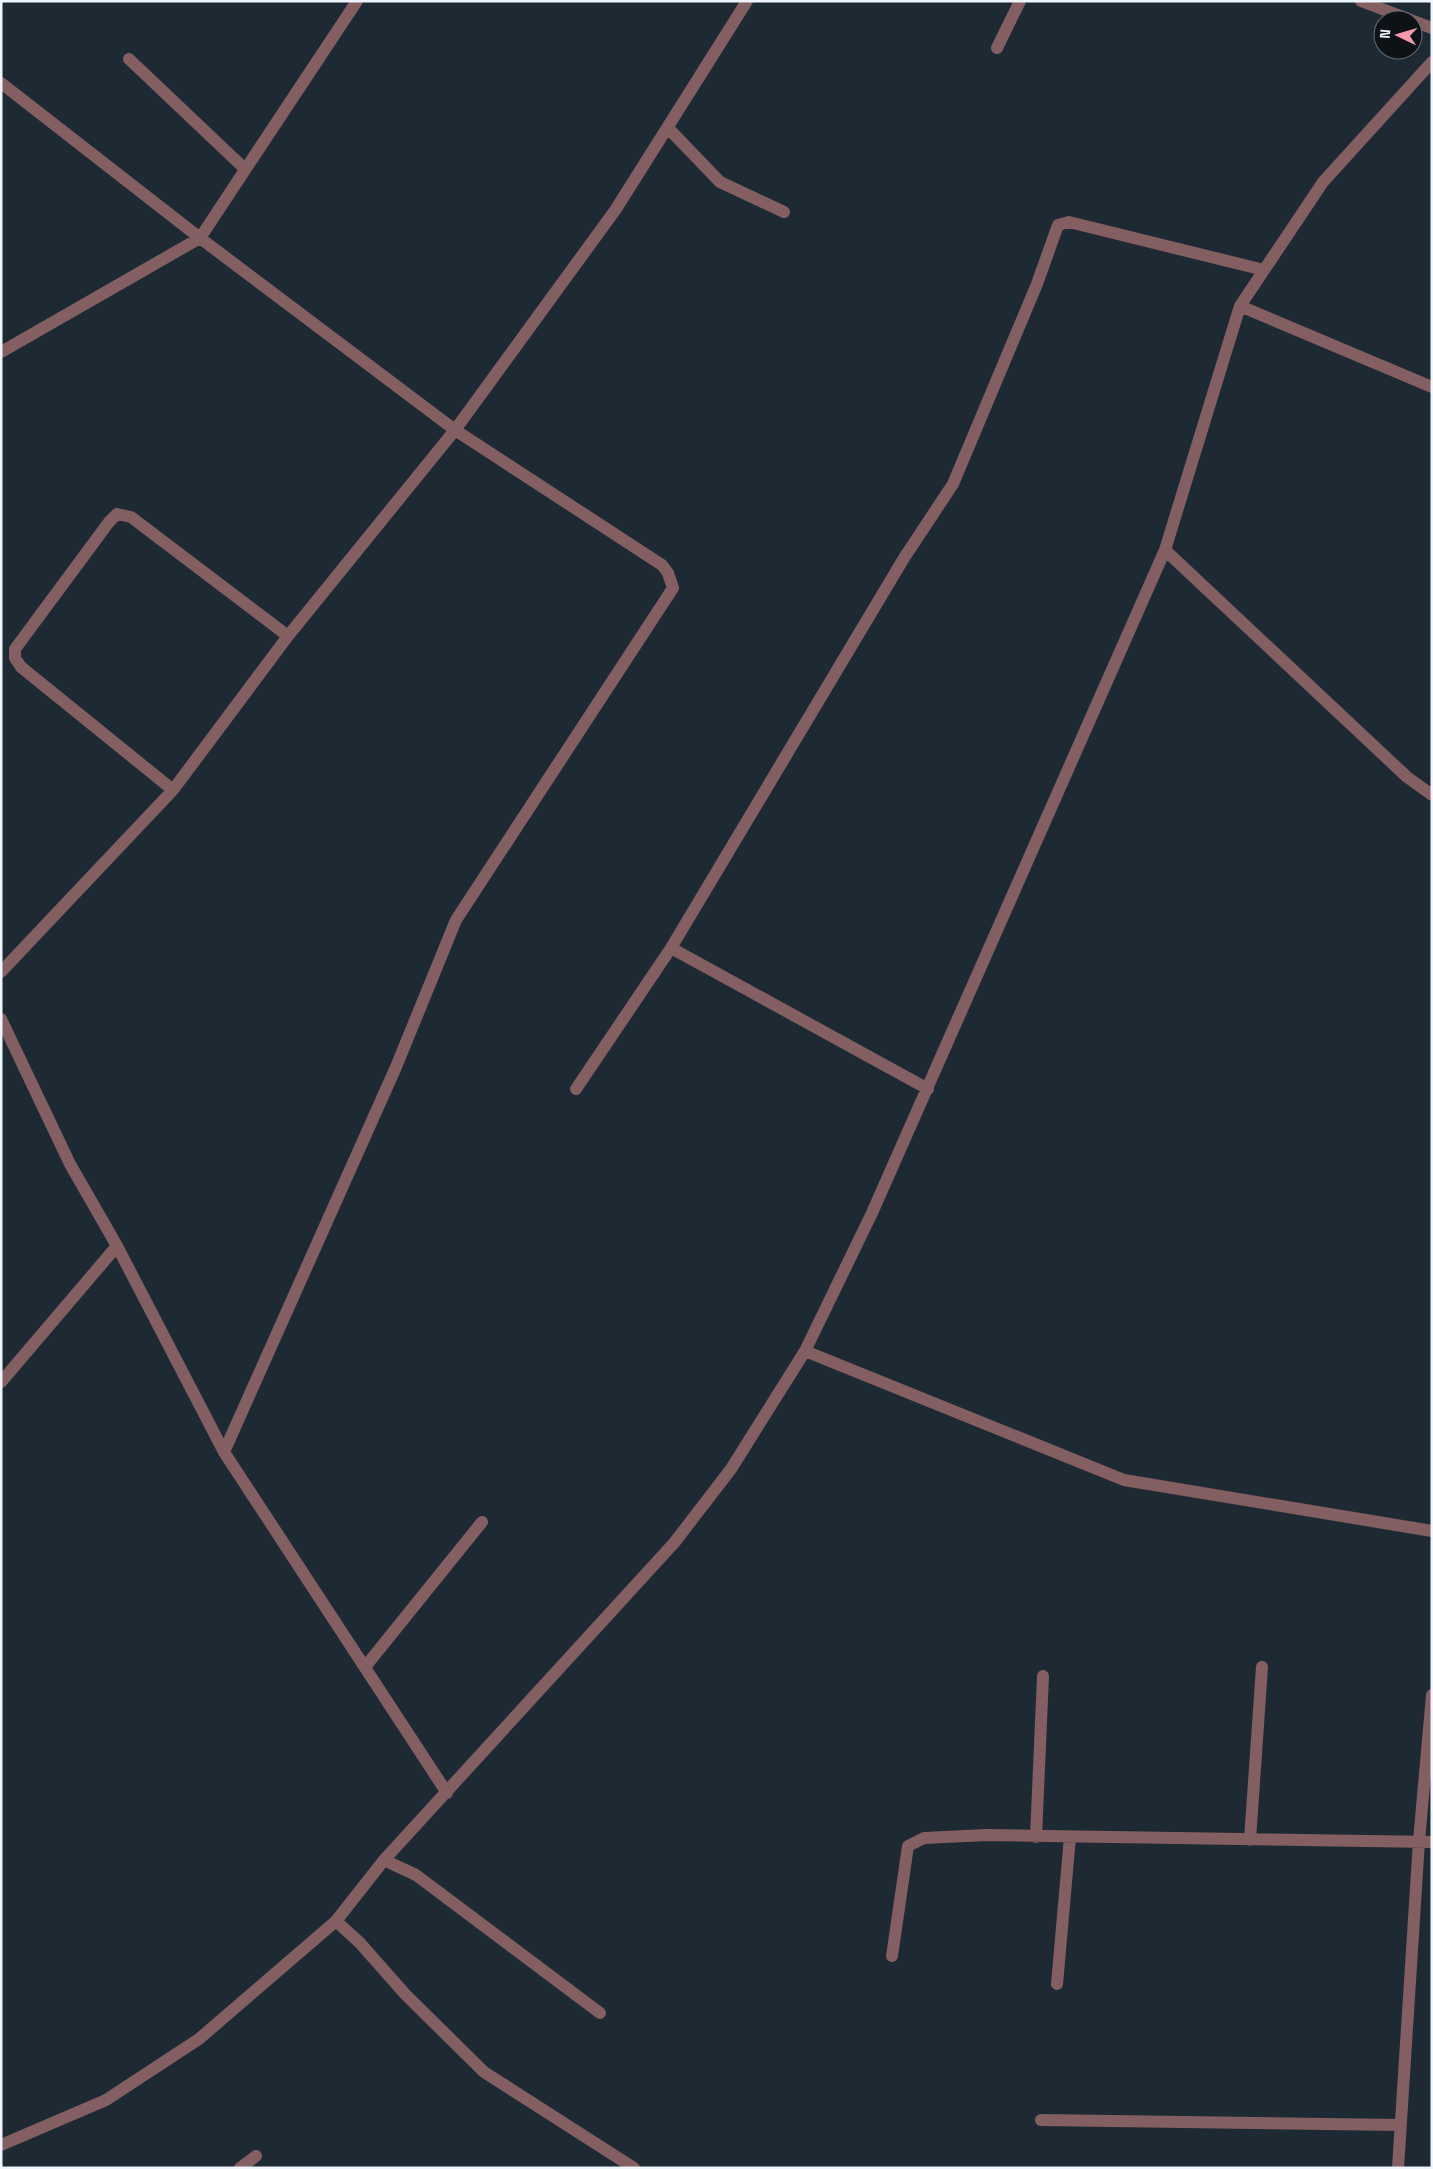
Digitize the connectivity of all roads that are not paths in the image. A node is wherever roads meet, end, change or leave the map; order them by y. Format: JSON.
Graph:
{"nodes":[{"id":1,"x":357,"y":1,"type":"edge"},
{"id":2,"x":748,"y":1,"type":"edge"},
{"id":3,"x":1020,"y":1,"type":"edge"},
{"id":4,"x":1361,"y":1,"type":"edge"},
{"id":5,"x":1385,"y":10,"type":"edge"},
{"id":6,"x":997,"y":48,"type":"dead end"},
{"id":7,"x":129,"y":59,"type":"dead end"},
{"id":8,"x":1432,"y":62,"type":"edge"},
{"id":9,"x":1,"y":83,"type":"edge"},
{"id":10,"x":668,"y":128,"type":"junction"},
{"id":11,"x":245,"y":169,"type":"junction"},
{"id":12,"x":784,"y":212,"type":"dead end"},
{"id":13,"x":200,"y":238,"type":"junction"},
{"id":14,"x":1264,"y":270,"type":"junction"},
{"id":15,"x":1240,"y":306,"type":"junction"},
{"id":16,"x":1,"y":352,"type":"edge"},
{"id":17,"x":1432,"y":387,"type":"edge"},
{"id":18,"x":455,"y":430,"type":"junction"},
{"id":19,"x":1165,"y":550,"type":"junction"},
{"id":20,"x":288,"y":636,"type":"junction"},
{"id":21,"x":173,"y":790,"type":"junction"},
{"id":22,"x":1432,"y":795,"type":"edge"},
{"id":23,"x":671,"y":948,"type":"junction"},
{"id":24,"x":1,"y":972,"type":"edge"},
{"id":25,"x":1,"y":1020,"type":"edge"},
{"id":26,"x":576,"y":1089,"type":"dead end"},
{"id":27,"x":928,"y":1089,"type":"junction"},
{"id":28,"x":117,"y":1246,"type":"junction"},
{"id":29,"x":805,"y":1351,"type":"junction"},
{"id":30,"x":1,"y":1382,"type":"edge"},
{"id":31,"x":224,"y":1452,"type":"junction"},
{"id":32,"x":482,"y":1522,"type":"dead end"},
{"id":33,"x":1432,"y":1531,"type":"edge"},
{"id":34,"x":365,"y":1667,"type":"junction"},
{"id":35,"x":1262,"y":1667,"type":"dead end"},
{"id":36,"x":1043,"y":1676,"type":"dead end"},
{"id":37,"x":1432,"y":1695,"type":"edge"},
{"id":38,"x":447,"y":1792,"type":"junction"},
{"id":39,"x":1036,"y":1837,"type":"junction"},
{"id":40,"x":1070,"y":1837,"type":"junction"},
{"id":41,"x":1250,"y":1840,"type":"junction"},
{"id":42,"x":1426,"y":1841,"type":"edge"},
{"id":43,"x":384,"y":1860,"type":"junction"},
{"id":44,"x":336,"y":1921,"type":"junction"},
{"id":45,"x":892,"y":1956,"type":"dead end"},
{"id":46,"x":1058,"y":1984,"type":"dead end"},
{"id":47,"x":600,"y":2013,"type":"dead end"},
{"id":48,"x":1041,"y":2120,"type":"dead end"},
{"id":49,"x":1401,"y":2125,"type":"junction"},
{"id":50,"x":1,"y":2145,"type":"edge"},
{"id":51,"x":256,"y":2156,"type":"dead end"},
{"id":52,"x":240,"y":2168,"type":"edge"},
{"id":53,"x":634,"y":2168,"type":"edge"},
{"id":54,"x":1398,"y":2168,"type":"edge"}],
"edges":[{"from":1,"to":11,"type":"street"},
{"from":2,"to":10,"type":"street"},
{"from":3,"to":6,"type":"street"},
{"from":4,"to":5,"type":"street"},
{"from":7,"to":11,"type":"street"},
{"from":8,"to":14,"type":"street"},
{"from":9,"to":13,"type":"street"},
{"from":10,"to":12,"type":"street"},
{"from":10,"to":18,"type":"street"},
{"from":11,"to":13,"type":"street"},
{"from":13,"to":16,"type":"street"},
{"from":13,"to":18,"type":"street"},
{"from":14,"to":15,"type":"street"},
{"from":14,"to":23,"type":"street"},
{"from":15,"to":17,"type":"street"},
{"from":15,"to":19,"type":"street"},
{"from":18,"to":20,"type":"street"},
{"from":18,"to":31,"type":"street"},
{"from":19,"to":22,"type":"street"},
{"from":19,"to":27,"type":"street"},
{"from":20,"to":21,"type":"street"},
{"from":20,"to":21,"type":"street"},
{"from":21,"to":24,"type":"street"},
{"from":23,"to":26,"type":"street"},
{"from":23,"to":27,"type":"street"},
{"from":25,"to":28,"type":"street"},
{"from":27,"to":29,"type":"street"},
{"from":28,"to":30,"type":"street"},
{"from":28,"to":31,"type":"street"},
{"from":29,"to":33,"type":"street"},
{"from":29,"to":38,"type":"street"},
{"from":31,"to":34,"type":"street"},
{"from":32,"to":34,"type":"street"},
{"from":34,"to":38,"type":"street"},
{"from":35,"to":41,"type":"street"},
{"from":36,"to":39,"type":"street"},
{"from":37,"to":42,"type":"street"},
{"from":38,"to":43,"type":"street"},
{"from":39,"to":40,"type":"street"},
{"from":39,"to":45,"type":"street"},
{"from":40,"to":41,"type":"street"},
{"from":40,"to":46,"type":"street"},
{"from":41,"to":42,"type":"street"},
{"from":42,"to":49,"type":"street"},
{"from":43,"to":44,"type":"street"},
{"from":43,"to":47,"type":"street"},
{"from":44,"to":50,"type":"street"},
{"from":44,"to":53,"type":"street"},
{"from":48,"to":49,"type":"street"},
{"from":49,"to":54,"type":"street"},
{"from":51,"to":52,"type":"street"}]}
